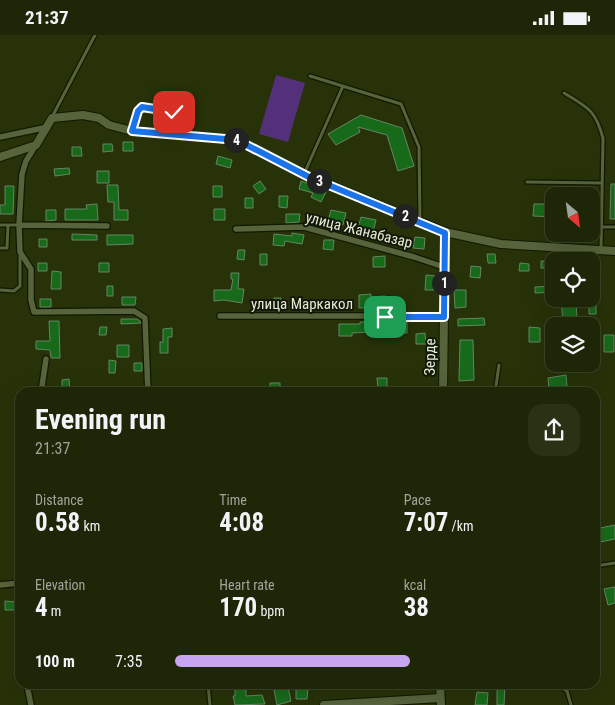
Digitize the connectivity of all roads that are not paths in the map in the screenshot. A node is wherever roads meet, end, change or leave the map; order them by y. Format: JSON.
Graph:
{"nodes":[{"id":1,"x":95,"y":35,"type":"edge"},
{"id":2,"x":310,"y":76,"type":"dead end"},
{"id":3,"x":343,"y":86,"type":"junction"},
{"id":4,"x":564,"y":93,"type":"dead end"},
{"id":5,"x":174,"y":112,"type":"dead end"},
{"id":6,"x":52,"y":118,"type":"junction"},
{"id":7,"x":48,"y":127,"type":"junction"},
{"id":8,"x":132,"y":131,"type":"junction"},
{"id":9,"x":0,"y":137,"type":"edge"},
{"id":10,"x":36,"y":145,"type":"junction"},
{"id":11,"x":0,"y":157,"type":"edge"},
{"id":12,"x":304,"y":174,"type":"junction"},
{"id":13,"x":527,"y":182,"type":"dead end"},
{"id":14,"x":602,"y":183,"type":"junction"},
{"id":15,"x":420,"y":222,"type":"junction"},
{"id":16,"x":0,"y":225,"type":"edge"},
{"id":17,"x":8,"y":225,"type":"junction"},
{"id":18,"x":19,"y":225,"type":"junction"},
{"id":19,"x":107,"y":226,"type":"dead end"},
{"id":20,"x":601,"y":227,"type":"junction"},
{"id":21,"x":615,"y":227,"type":"edge"},
{"id":22,"x":236,"y":229,"type":"dead end"},
{"id":23,"x":445,"y":233,"type":"junction"},
{"id":24,"x":0,"y":247,"type":"edge"},
{"id":25,"x":600,"y":251,"type":"junction"},
{"id":26,"x":615,"y":251,"type":"edge"},
{"id":27,"x":20,"y":253,"type":"junction"},
{"id":28,"x":444,"y":267,"type":"junction"},
{"id":29,"x":0,"y":290,"type":"edge"},
{"id":30,"x":220,"y":316,"type":"dead end"},
{"id":31,"x":444,"y":317,"type":"junction"},
{"id":32,"x":46,"y":359,"type":"dead end"},
{"id":33,"x":499,"y":365,"type":"dead end"},
{"id":34,"x":41,"y":387,"type":"edge"},
{"id":35,"x":148,"y":387,"type":"edge"},
{"id":36,"x":443,"y":387,"type":"edge"},
{"id":37,"x":497,"y":387,"type":"edge"},
{"id":38,"x":615,"y":563,"type":"edge"},
{"id":39,"x":600,"y":565,"type":"edge"},
{"id":40,"x":15,"y":584,"type":"edge"},
{"id":41,"x":0,"y":585,"type":"edge"},
{"id":42,"x":28,"y":689,"type":"edge"},
{"id":43,"x":208,"y":689,"type":"edge"},
{"id":44,"x":562,"y":689,"type":"edge"},
{"id":45,"x":440,"y":701,"type":"edge"},
{"id":46,"x":31,"y":705,"type":"edge"},
{"id":47,"x":210,"y":705,"type":"edge"},
{"id":48,"x":324,"y":705,"type":"edge"},
{"id":49,"x":571,"y":705,"type":"edge"}],
"edges":[{"from":1,"to":6,"type":"lane"},
{"from":2,"to":3,"type":"lane"},
{"from":3,"to":12,"type":"lane"},
{"from":3,"to":15,"type":"lane"},
{"from":4,"to":14,"type":"lane"},
{"from":5,"to":8,"type":"lane"},
{"from":6,"to":7,"type":"street"},
{"from":6,"to":8,"type":"street"},
{"from":7,"to":9,"type":"street"},
{"from":7,"to":10,"type":"street"},
{"from":8,"to":12,"type":"street"},
{"from":10,"to":11,"type":"street"},
{"from":10,"to":18,"type":"street"},
{"from":12,"to":15,"type":"street"},
{"from":13,"to":14,"type":"lane"},
{"from":14,"to":20,"type":"lane"},
{"from":15,"to":23,"type":"street"},
{"from":16,"to":17,"type":"lane"},
{"from":17,"to":18,"type":"lane"},
{"from":17,"to":24,"type":"lane"},
{"from":18,"to":19,"type":"street"},
{"from":18,"to":27,"type":"street"},
{"from":20,"to":21,"type":"lane"},
{"from":20,"to":25,"type":"lane"},
{"from":22,"to":28,"type":"street","name":"улица Жанабазар"},
{"from":23,"to":25,"type":"street"},
{"from":23,"to":28,"type":"street","name":"Зерде"},
{"from":25,"to":26,"type":"street"},
{"from":27,"to":29,"type":"lane"},
{"from":27,"to":35,"type":"street"},
{"from":28,"to":31,"type":"street","name":"Зерде"},
{"from":30,"to":31,"type":"street","name":"улица Маркакол"},
{"from":31,"to":36,"type":"street","name":"Зерде"},
{"from":32,"to":34,"type":"street"},
{"from":33,"to":37,"type":"lane"},
{"from":38,"to":39,"type":"lane"},
{"from":40,"to":41,"type":"street"},
{"from":42,"to":46,"type":"street"},
{"from":43,"to":47,"type":"lane"},
{"from":44,"to":49,"type":"lane"},
{"from":45,"to":48,"type":"street"}]}
